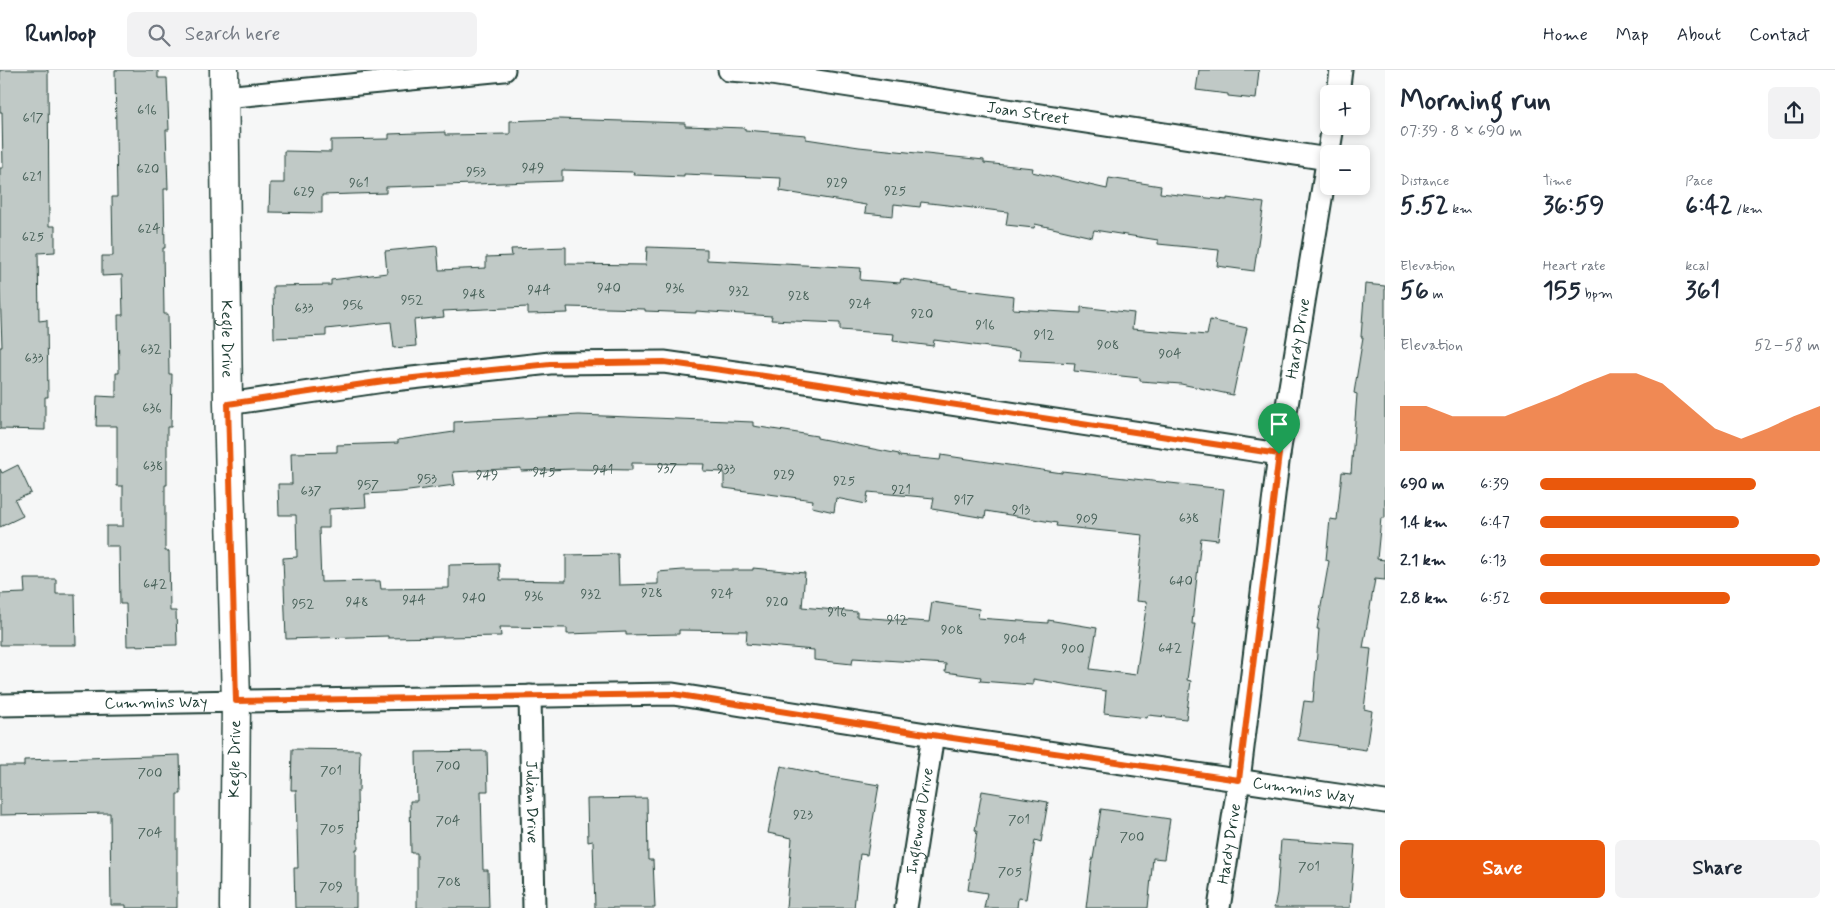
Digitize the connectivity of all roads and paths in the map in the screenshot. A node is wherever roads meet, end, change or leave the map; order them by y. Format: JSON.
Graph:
{"nodes":[{"id":1,"x":224,"y":70,"type":"edge"},
{"id":2,"x":504,"y":70,"type":"edge"},
{"id":3,"x":729,"y":70,"type":"edge"},
{"id":4,"x":1342,"y":70,"type":"edge"},
{"id":5,"x":1340,"y":85,"type":"edge"},
{"id":6,"x":224,"y":97,"type":"junction"},
{"id":7,"x":1320,"y":158,"type":"edge"},
{"id":8,"x":1322,"y":195,"type":"edge"},
{"id":9,"x":228,"y":404,"type":"junction"},
{"id":10,"x":1279,"y":454,"type":"junction"},
{"id":11,"x":530,"y":696,"type":"junction"},
{"id":12,"x":236,"y":701,"type":"junction"},
{"id":13,"x":0,"y":704,"type":"edge"},
{"id":14,"x":932,"y":735,"type":"junction"},
{"id":15,"x":1239,"y":780,"type":"junction"},
{"id":16,"x":1385,"y":802,"type":"edge"},
{"id":17,"x":234,"y":908,"type":"edge"},
{"id":18,"x":534,"y":908,"type":"edge"},
{"id":19,"x":906,"y":908,"type":"edge"},
{"id":20,"x":1218,"y":908,"type":"edge"}],
"edges":[{"from":1,"to":6,"type":"street","name":"Kegle Drive"},
{"from":2,"to":6,"type":"street"},
{"from":3,"to":7,"type":"street","name":"Joan Street"},
{"from":4,"to":5,"type":"street"},
{"from":6,"to":9,"type":"street","name":"Kegle Drive"},
{"from":8,"to":10,"type":"street","name":"Hardy Drive"},
{"from":9,"to":10,"type":"street"},
{"from":9,"to":12,"type":"street","name":"Kegle Drive"},
{"from":10,"to":15,"type":"street","name":"Hardy Drive"},
{"from":11,"to":12,"type":"street","name":"Cummins Way"},
{"from":11,"to":14,"type":"street","name":"Cummins Way"},
{"from":11,"to":18,"type":"street","name":"Julian Drive"},
{"from":12,"to":13,"type":"street","name":"Cummins Way"},
{"from":12,"to":17,"type":"street","name":"Kegle Drive"},
{"from":14,"to":15,"type":"street","name":"Cummins Way"},
{"from":14,"to":19,"type":"street","name":"Inglewood Drive"},
{"from":15,"to":16,"type":"street","name":"Cummins Way"},
{"from":15,"to":20,"type":"street","name":"Hardy Drive"}]}
